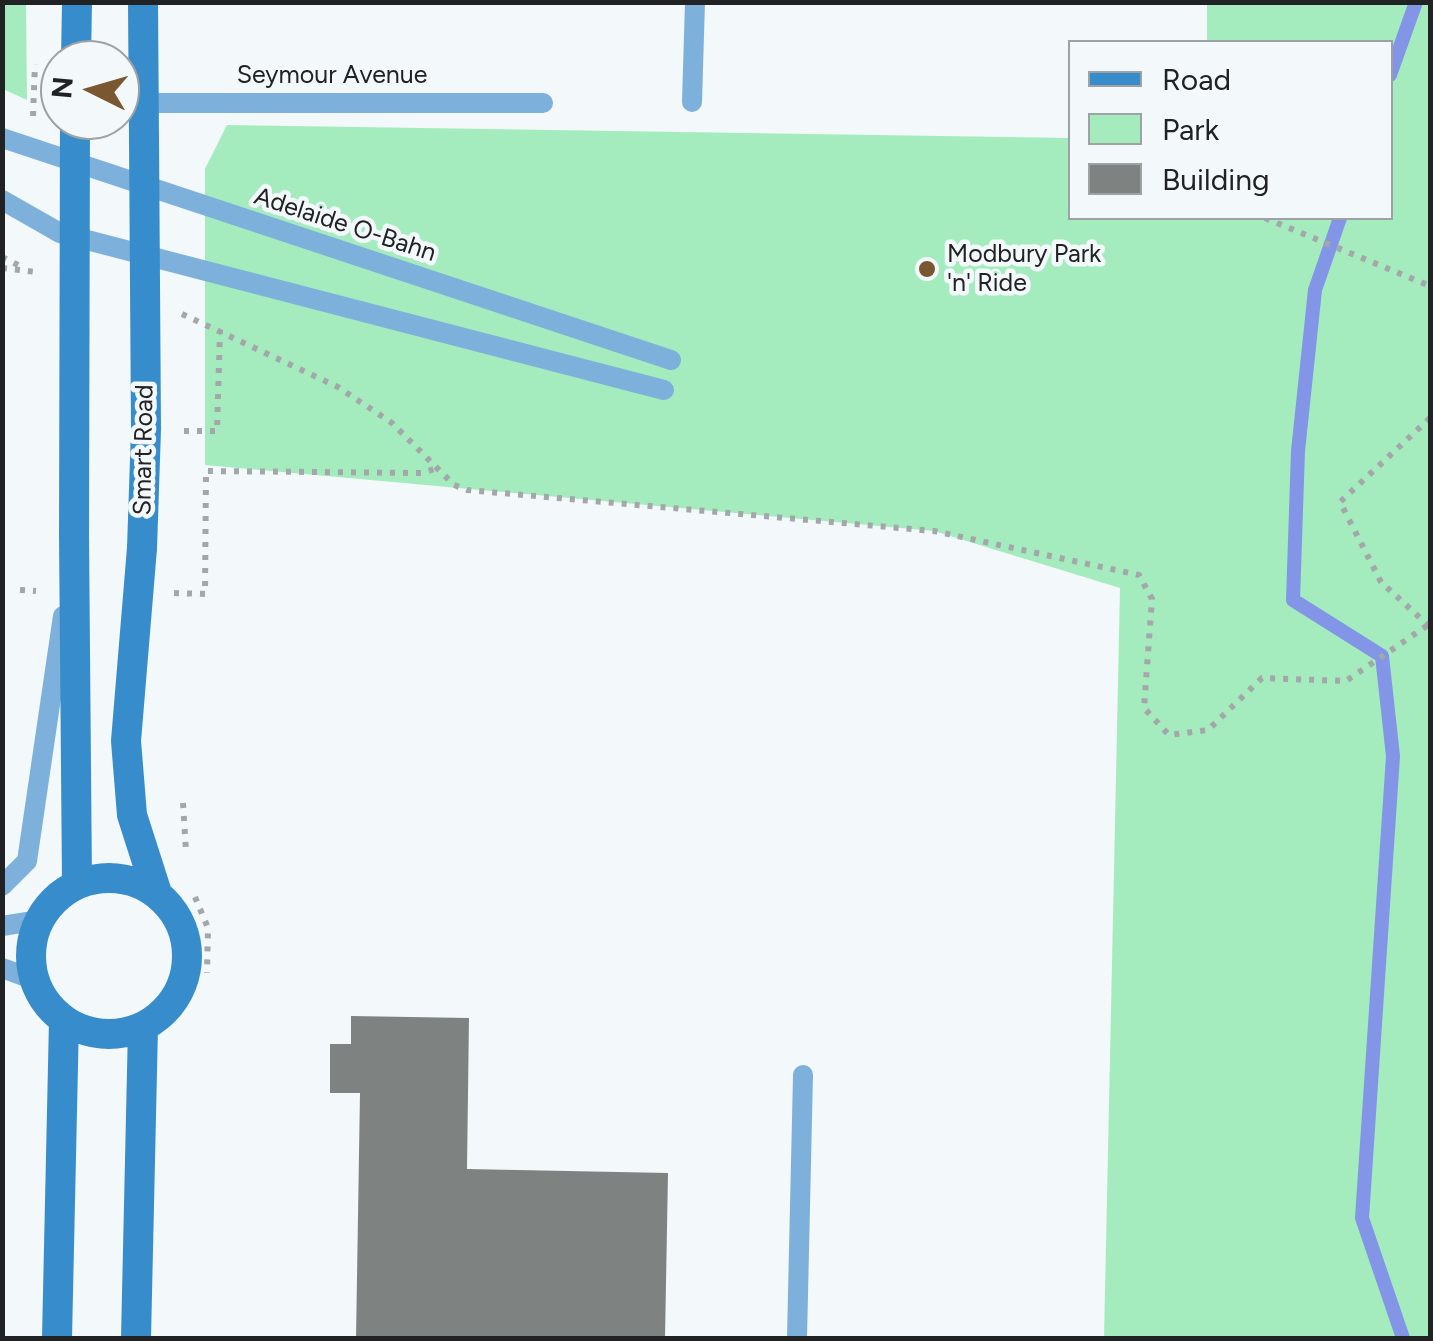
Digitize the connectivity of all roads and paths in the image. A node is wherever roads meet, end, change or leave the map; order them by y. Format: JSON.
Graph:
{"nodes":[{"id":1,"x":63,"y":2,"type":"edge"},
{"id":2,"x":77,"y":2,"type":"edge"},
{"id":3,"x":142,"y":2,"type":"edge"},
{"id":4,"x":695,"y":2,"type":"edge"},
{"id":5,"x":70,"y":40,"type":"edge"},
{"id":6,"x":74,"y":40,"type":"edge"},
{"id":7,"x":138,"y":40,"type":"edge"},
{"id":8,"x":140,"y":102,"type":"edge"},
{"id":9,"x":692,"y":102,"type":"dead end"},
{"id":10,"x":544,"y":103,"type":"dead end"},
{"id":11,"x":140,"y":127,"type":"edge"},
{"id":12,"x":2,"y":138,"type":"edge"},
{"id":13,"x":76,"y":140,"type":"edge"},
{"id":14,"x":2,"y":200,"type":"edge"},
{"id":15,"x":1270,"y":220,"type":"edge"},
{"id":16,"x":2,"y":257,"type":"edge"},
{"id":17,"x":2,"y":268,"type":"edge"},
{"id":18,"x":30,"y":270,"type":"junction"},
{"id":19,"x":45,"y":273,"type":"dead end"},
{"id":20,"x":1430,"y":286,"type":"edge"},
{"id":21,"x":166,"y":307,"type":"dead end"},
{"id":22,"x":220,"y":330,"type":"junction"},
{"id":23,"x":671,"y":360,"type":"dead end"},
{"id":24,"x":664,"y":390,"type":"dead end"},
{"id":25,"x":1430,"y":418,"type":"edge"},
{"id":26,"x":183,"y":430,"type":"dead end"},
{"id":27,"x":439,"y":468,"type":"junction"},
{"id":28,"x":74,"y":535,"type":"junction"},
{"id":29,"x":183,"y":593,"type":"dead end"},
{"id":30,"x":1429,"y":626,"type":"edge"},
{"id":31,"x":77,"y":884,"type":"junction"},
{"id":32,"x":2,"y":886,"type":"edge"},
{"id":33,"x":157,"y":894,"type":"junction"},
{"id":34,"x":40,"y":920,"type":"junction"},
{"id":35,"x":2,"y":926,"type":"edge"},
{"id":36,"x":208,"y":928,"type":"dead end"},
{"id":37,"x":2,"y":968,"type":"edge"},
{"id":38,"x":207,"y":973,"type":"dead end"},
{"id":39,"x":35,"y":980,"type":"junction"},
{"id":40,"x":64,"y":1020,"type":"junction"},
{"id":41,"x":142,"y":1027,"type":"junction"},
{"id":42,"x":803,"y":1075,"type":"dead end"},
{"id":43,"x":57,"y":1338,"type":"edge"},
{"id":44,"x":136,"y":1338,"type":"edge"},
{"id":45,"x":798,"y":1338,"type":"edge"}],
"edges":[{"from":1,"to":5,"type":"lane"},
{"from":2,"to":6,"type":"main road"},
{"from":3,"to":7,"type":"main road","name":"Smart Road"},
{"from":4,"to":9,"type":"lane"},
{"from":8,"to":10,"type":"lane","name":"Seymour Avenue"},
{"from":11,"to":33,"type":"main road","name":"Smart Road","bridge":true},
{"from":12,"to":23,"type":"lane","name":"Adelaide O-Bahn"},
{"from":13,"to":28,"type":"main road","bridge":true},
{"from":14,"to":24,"type":"lane"},
{"from":15,"to":20,"type":"path"},
{"from":16,"to":18,"type":"path"},
{"from":17,"to":18,"type":"path"},
{"from":18,"to":19,"type":"path"},
{"from":21,"to":22,"type":"path"},
{"from":22,"to":26,"type":"path"},
{"from":22,"to":27,"type":"path"},
{"from":25,"to":30,"type":"path"},
{"from":27,"to":29,"type":"path"},
{"from":27,"to":30,"type":"path"},
{"from":28,"to":31,"type":"main road"},
{"from":28,"to":32,"type":"lane"},
{"from":31,"to":33,"type":"main road"},
{"from":31,"to":34,"type":"main road"},
{"from":33,"to":41,"type":"main road"},
{"from":34,"to":35,"type":"lane"},
{"from":34,"to":39,"type":"main road"},
{"from":36,"to":38,"type":"path"},
{"from":37,"to":39,"type":"lane"},
{"from":39,"to":40,"type":"main road"},
{"from":40,"to":41,"type":"main road"},
{"from":40,"to":43,"type":"main road"},
{"from":41,"to":44,"type":"main road"},
{"from":42,"to":45,"type":"lane"}]}
